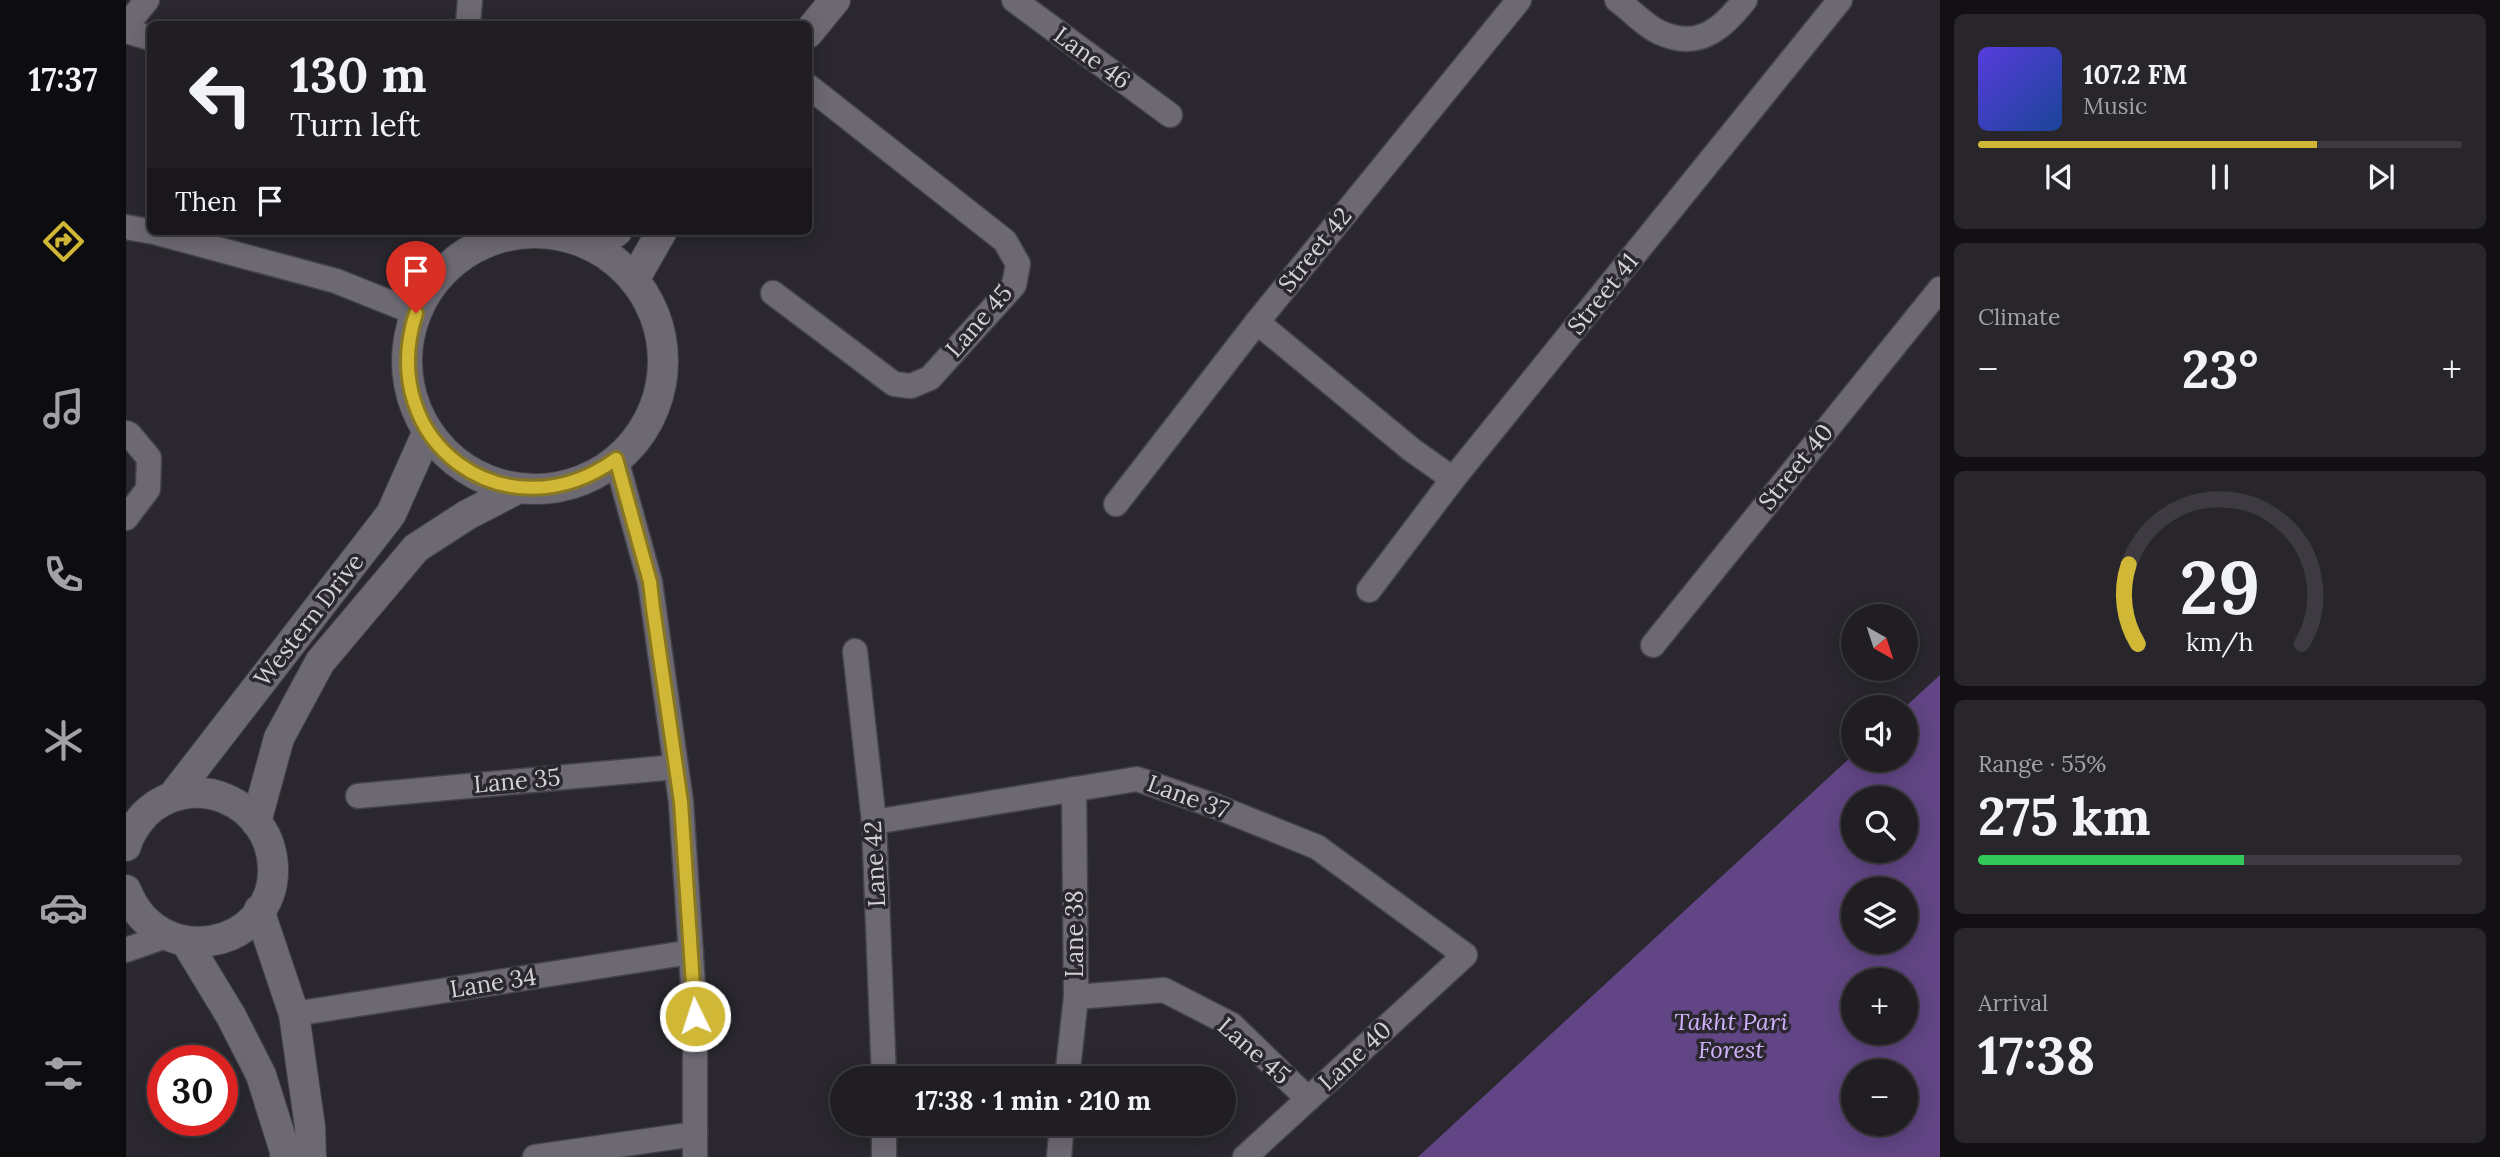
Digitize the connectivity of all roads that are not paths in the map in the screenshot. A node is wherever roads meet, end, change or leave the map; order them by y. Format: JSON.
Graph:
{"nodes":[{"id":1,"x":147,"y":0,"type":"edge"},
{"id":2,"x":470,"y":0,"type":"edge"},
{"id":3,"x":835,"y":0,"type":"edge"},
{"id":4,"x":1014,"y":0,"type":"edge"},
{"id":5,"x":1519,"y":0,"type":"edge"},
{"id":6,"x":1618,"y":0,"type":"edge"},
{"id":7,"x":1840,"y":0,"type":"edge"},
{"id":8,"x":1740,"y":7,"type":"edge"},
{"id":9,"x":468,"y":21,"type":"edge"},
{"id":10,"x":812,"y":28,"type":"edge"},
{"id":11,"x":126,"y":29,"type":"edge"},
{"id":12,"x":147,"y":37,"type":"edge"},
{"id":13,"x":812,"y":89,"type":"edge"},
{"id":14,"x":1170,"y":115,"type":"dead end"},
{"id":15,"x":126,"y":228,"type":"edge"},
{"id":16,"x":147,"y":231,"type":"edge"},
{"id":17,"x":164,"y":235,"type":"edge"},
{"id":18,"x":518,"y":235,"type":"edge"},
{"id":19,"x":554,"y":235,"type":"edge"},
{"id":20,"x":660,"y":235,"type":"edge"},
{"id":21,"x":606,"y":239,"type":"edge"},
{"id":22,"x":634,"y":280,"type":"junction"},
{"id":23,"x":1940,"y":289,"type":"edge"},
{"id":24,"x":773,"y":293,"type":"dead end"},
{"id":25,"x":416,"y":313,"type":"junction"},
{"id":26,"x":1257,"y":322,"type":"junction"},
{"id":27,"x":428,"y":431,"type":"junction"},
{"id":28,"x":126,"y":433,"type":"edge"},
{"id":29,"x":616,"y":459,"type":"junction"},
{"id":30,"x":1454,"y":479,"type":"junction"},
{"id":31,"x":519,"y":488,"type":"junction"},
{"id":32,"x":1116,"y":504,"type":"dead end"},
{"id":33,"x":126,"y":518,"type":"edge"},
{"id":34,"x":1369,"y":590,"type":"dead end"},
{"id":35,"x":1653,"y":645,"type":"dead end"},
{"id":36,"x":855,"y":651,"type":"dead end"},
{"id":37,"x":676,"y":767,"type":"junction"},
{"id":38,"x":1074,"y":789,"type":"junction"},
{"id":39,"x":358,"y":796,"type":"dead end"},
{"id":40,"x":172,"y":797,"type":"junction"},
{"id":41,"x":256,"y":822,"type":"junction"},
{"id":42,"x":874,"y":822,"type":"junction"},
{"id":43,"x":126,"y":846,"type":"edge"},
{"id":44,"x":126,"y":890,"type":"edge"},
{"id":45,"x":260,"y":910,"type":"junction"},
{"id":46,"x":176,"y":939,"type":"junction"},
{"id":47,"x":126,"y":950,"type":"edge"},
{"id":48,"x":691,"y":952,"type":"junction"},
{"id":49,"x":1465,"y":955,"type":"joint"},
{"id":50,"x":1076,"y":997,"type":"junction"},
{"id":51,"x":294,"y":1014,"type":"junction"},
{"id":52,"x":884,"y":1066,"type":"edge"},
{"id":53,"x":1068,"y":1066,"type":"edge"},
{"id":54,"x":1308,"y":1099,"type":"junction"},
{"id":55,"x":884,"y":1136,"type":"edge"},
{"id":56,"x":1061,"y":1136,"type":"edge"},
{"id":57,"x":695,"y":1146,"type":"edge"},
{"id":58,"x":285,"y":1157,"type":"edge"},
{"id":59,"x":311,"y":1157,"type":"edge"},
{"id":60,"x":535,"y":1157,"type":"edge"},
{"id":61,"x":884,"y":1157,"type":"edge"},
{"id":62,"x":1059,"y":1157,"type":"edge"},
{"id":63,"x":1245,"y":1157,"type":"edge"}],
"edges":[{"from":1,"to":11,"type":"street"},
{"from":2,"to":9,"type":"street"},
{"from":3,"to":10,"type":"street"},
{"from":4,"to":14,"type":"street","name":"Lane 46"},
{"from":5,"to":26,"type":"street","name":"Street 42"},
{"from":6,"to":8,"type":"street"},
{"from":7,"to":30,"type":"street","name":"Street 41"},
{"from":11,"to":12,"type":"street"},
{"from":13,"to":24,"type":"street","name":"Lane 45"},
{"from":15,"to":16,"type":"street"},
{"from":17,"to":25,"type":"street"},
{"from":18,"to":25,"type":"street"},
{"from":19,"to":21,"type":"street"},
{"from":20,"to":22,"type":"street"},
{"from":21,"to":22,"type":"street"},
{"from":22,"to":29,"type":"street"},
{"from":23,"to":35,"type":"street","name":"Street 40"},
{"from":25,"to":27,"type":"street"},
{"from":26,"to":30,"type":"street"},
{"from":26,"to":32,"type":"street","name":"Street 42"},
{"from":27,"to":31,"type":"street"},
{"from":27,"to":40,"type":"street","name":"Western Drive"},
{"from":28,"to":33,"type":"street"},
{"from":29,"to":31,"type":"street"},
{"from":29,"to":37,"type":"street"},
{"from":30,"to":34,"type":"street","name":"Street 41"},
{"from":31,"to":41,"type":"street","name":"Western Drive"},
{"from":36,"to":42,"type":"street","name":"Lane 42"},
{"from":37,"to":39,"type":"street","name":"Lane 35"},
{"from":37,"to":48,"type":"street"},
{"from":38,"to":42,"type":"street","name":"Lane 37"},
{"from":38,"to":49,"type":"street","name":"Lane 37"},
{"from":38,"to":50,"type":"street","name":"Lane 38"},
{"from":40,"to":41,"type":"street"},
{"from":40,"to":43,"type":"street"},
{"from":41,"to":45,"type":"street"},
{"from":42,"to":52,"type":"street","name":"Lane 42"},
{"from":44,"to":46,"type":"street"},
{"from":45,"to":46,"type":"street"},
{"from":45,"to":51,"type":"street"},
{"from":46,"to":47,"type":"street"},
{"from":46,"to":58,"type":"street"},
{"from":48,"to":51,"type":"street","name":"Lane 34"},
{"from":48,"to":57,"type":"street"},
{"from":49,"to":54,"type":"street","name":"Lane 40"},
{"from":50,"to":53,"type":"street","name":"Lane 38"},
{"from":50,"to":54,"type":"street","name":"Lane 45"},
{"from":51,"to":59,"type":"street"},
{"from":54,"to":63,"type":"street","name":"Lane 40"},
{"from":55,"to":61,"type":"street"},
{"from":56,"to":62,"type":"street"},
{"from":57,"to":60,"type":"street"}]}
